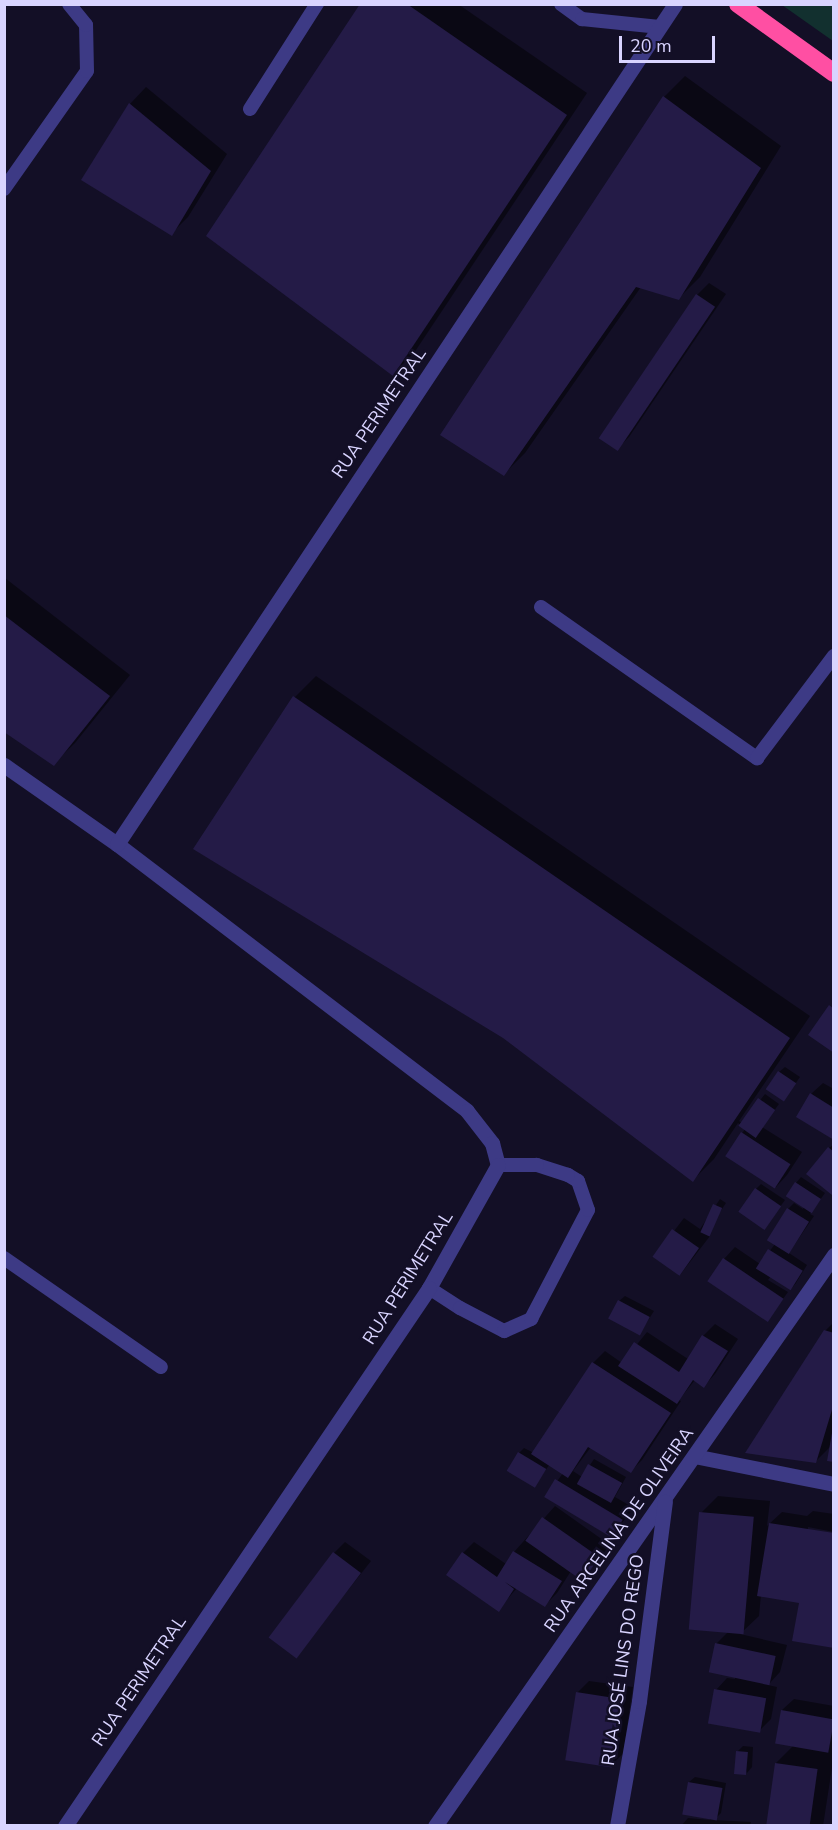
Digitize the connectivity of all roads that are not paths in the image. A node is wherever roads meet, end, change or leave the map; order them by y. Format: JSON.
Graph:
{"nodes":[{"id":1,"x":69,"y":4,"type":"edge"},
{"id":2,"x":318,"y":4,"type":"edge"},
{"id":3,"x":561,"y":4,"type":"edge"},
{"id":4,"x":675,"y":4,"type":"edge"},
{"id":5,"x":738,"y":4,"type":"edge"},
{"id":6,"x":660,"y":27,"type":"junction"},
{"id":7,"x":834,"y":73,"type":"edge"},
{"id":8,"x":250,"y":109,"type":"dead end"},
{"id":9,"x":4,"y":189,"type":"edge"},
{"id":10,"x":541,"y":607,"type":"dead end"},
{"id":11,"x":834,"y":656,"type":"edge"},
{"id":12,"x":4,"y":765,"type":"edge"},
{"id":13,"x":117,"y":844,"type":"junction"},
{"id":14,"x":498,"y":1165,"type":"junction"},
{"id":15,"x":834,"y":1255,"type":"edge"},
{"id":16,"x":4,"y":1258,"type":"edge"},
{"id":17,"x":429,"y":1288,"type":"junction"},
{"id":18,"x":161,"y":1367,"type":"dead end"},
{"id":19,"x":694,"y":1456,"type":"junction"},
{"id":20,"x":834,"y":1484,"type":"edge"},
{"id":21,"x":665,"y":1499,"type":"junction"},
{"id":22,"x":66,"y":1826,"type":"edge"},
{"id":23,"x":435,"y":1826,"type":"edge"},
{"id":24,"x":617,"y":1826,"type":"edge"}],
"edges":[{"from":1,"to":9,"type":"lane"},
{"from":2,"to":8,"type":"lane"},
{"from":3,"to":6,"type":"lane"},
{"from":4,"to":6,"type":"street","name":"RUA PERIMETRAL"},
{"from":5,"to":7,"type":"highway"},
{"from":6,"to":13,"type":"street","name":"RUA PERIMETRAL"},
{"from":10,"to":11,"type":"lane"},
{"from":12,"to":13,"type":"street"},
{"from":13,"to":14,"type":"street"},
{"from":14,"to":17,"type":"street","name":"RUA PERIMETRAL"},
{"from":14,"to":17,"type":"lane"},
{"from":15,"to":19,"type":"street","name":"RUA ARCELINA DE OLIVEIRA"},
{"from":16,"to":18,"type":"lane"},
{"from":17,"to":22,"type":"street","name":"RUA PERIMETRAL"},
{"from":19,"to":20,"type":"street"},
{"from":19,"to":21,"type":"street","name":"RUA ARCELINA DE OLIVEIRA"},
{"from":21,"to":23,"type":"street","name":"RUA ARCELINA DE OLIVEIRA"},
{"from":21,"to":24,"type":"street","name":"RUA JOSÉ LINS DO REGO"}]}
